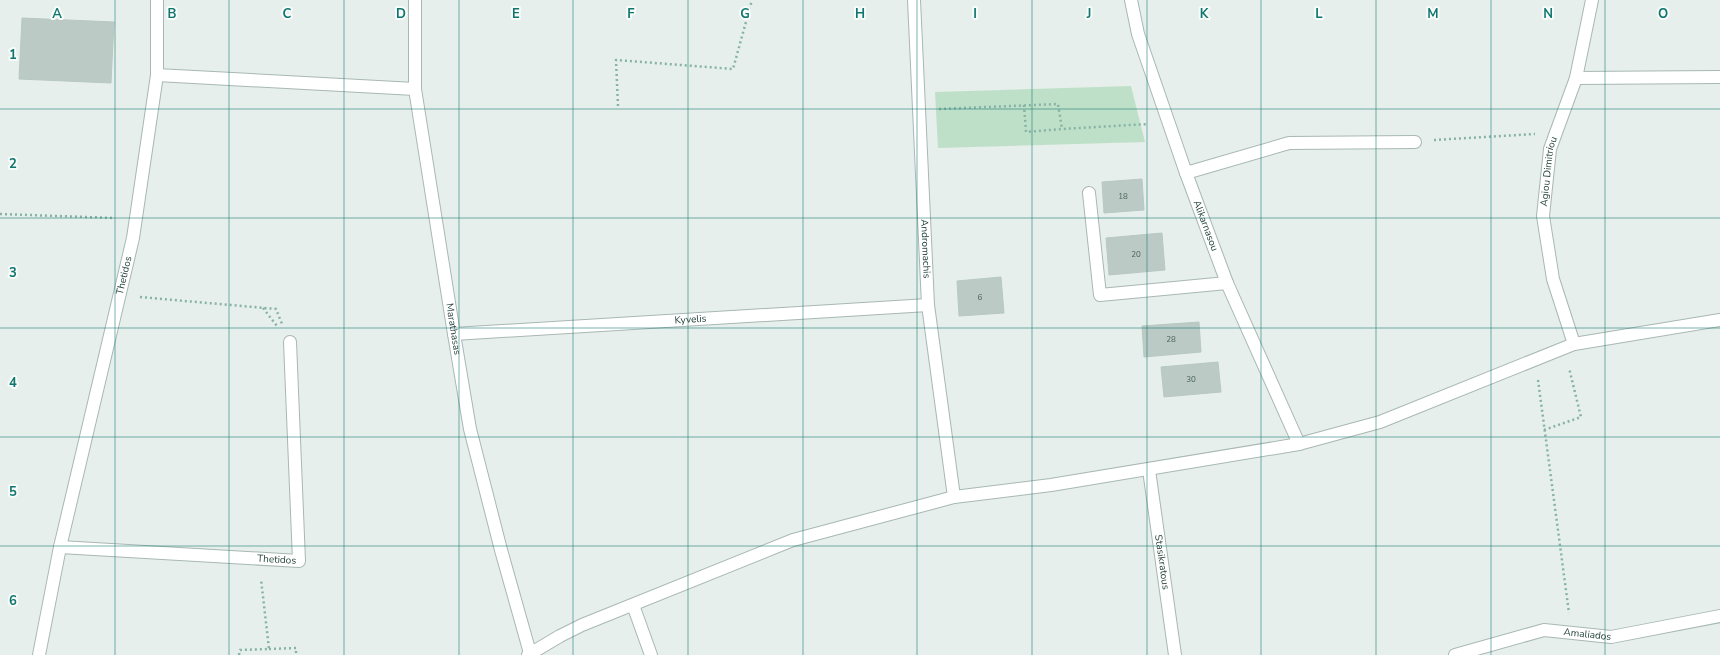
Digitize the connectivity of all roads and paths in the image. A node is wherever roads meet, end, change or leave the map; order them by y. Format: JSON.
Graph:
{"nodes":[{"id":1,"x":157,"y":0,"type":"edge"},
{"id":2,"x":415,"y":0,"type":"edge"},
{"id":3,"x":752,"y":0,"type":"edge"},
{"id":4,"x":914,"y":0,"type":"edge"},
{"id":5,"x":1131,"y":0,"type":"edge"},
{"id":6,"x":1592,"y":0,"type":"edge"},
{"id":7,"x":157,"y":76,"type":"junction"},
{"id":8,"x":1720,"y":77,"type":"edge"},
{"id":9,"x":1576,"y":78,"type":"junction"},
{"id":10,"x":415,"y":89,"type":"junction"},
{"id":11,"x":1024,"y":105,"type":"junction"},
{"id":12,"x":618,"y":106,"type":"dead end"},
{"id":13,"x":919,"y":110,"type":"junction"},
{"id":14,"x":1169,"y":123,"type":"junction"},
{"id":15,"x":1062,"y":129,"type":"junction"},
{"id":16,"x":1556,"y":133,"type":"junction"},
{"id":17,"x":1415,"y":142,"type":"joint"},
{"id":18,"x":1186,"y":173,"type":"junction"},
{"id":19,"x":1089,"y":193,"type":"dead end"},
{"id":20,"x":0,"y":214,"type":"edge"},
{"id":21,"x":136,"y":218,"type":"junction"},
{"id":22,"x":1227,"y":283,"type":"junction"},
{"id":23,"x":120,"y":295,"type":"junction"},
{"id":24,"x":135,"y":297,"type":"dead end"},
{"id":25,"x":928,"y":304,"type":"junction"},
{"id":26,"x":1720,"y":320,"type":"edge"},
{"id":27,"x":454,"y":334,"type":"junction"},
{"id":28,"x":290,"y":342,"type":"junction"},
{"id":29,"x":1569,"y":346,"type":"junction"},
{"id":30,"x":1535,"y":359,"type":"junction"},
{"id":31,"x":1544,"y":430,"type":"junction"},
{"id":32,"x":1299,"y":444,"type":"junction"},
{"id":33,"x":1149,"y":470,"type":"junction"},
{"id":34,"x":954,"y":497,"type":"junction"},
{"id":35,"x":60,"y":547,"type":"junction"},
{"id":36,"x":259,"y":559,"type":"junction"},
{"id":37,"x":633,"y":604,"type":"junction"},
{"id":38,"x":1720,"y":616,"type":"edge"},
{"id":39,"x":1572,"y":633,"type":"junction"},
{"id":40,"x":269,"y":649,"type":"junction"},
{"id":41,"x":529,"y":654,"type":"edge"},
{"id":42,"x":39,"y":655,"type":"edge"},
{"id":43,"x":239,"y":655,"type":"edge"},
{"id":44,"x":296,"y":655,"type":"edge"},
{"id":45,"x":651,"y":655,"type":"edge"},
{"id":46,"x":1175,"y":655,"type":"edge"},
{"id":47,"x":1455,"y":655,"type":"edge"}],
"edges":[{"from":1,"to":7,"type":"street","name":"Thetidos"},
{"from":2,"to":10,"type":"street","name":"Marathasas"},
{"from":3,"to":12,"type":"path"},
{"from":4,"to":13,"type":"street","name":"Andromachis"},
{"from":5,"to":14,"type":"street","name":"Alikarnasou"},
{"from":6,"to":9,"type":"street","name":"Agiou Dimitriou"},
{"from":7,"to":10,"type":"street"},
{"from":7,"to":21,"type":"street","name":"Thetidos"},
{"from":8,"to":9,"type":"street"},
{"from":9,"to":16,"type":"street","name":"Agiou Dimitriou"},
{"from":10,"to":27,"type":"street","name":"Marathasas"},
{"from":11,"to":13,"type":"path"},
{"from":11,"to":15,"type":"path"},
{"from":11,"to":15,"type":"path"},
{"from":13,"to":25,"type":"street","name":"Andromachis"},
{"from":14,"to":15,"type":"path"},
{"from":14,"to":18,"type":"street","name":"Alikarnasou"},
{"from":16,"to":17,"type":"path"},
{"from":16,"to":29,"type":"street","name":"Agiou Dimitriou"},
{"from":17,"to":18,"type":"street"},
{"from":18,"to":22,"type":"street","name":"Alikarnasou"},
{"from":19,"to":22,"type":"street"},
{"from":20,"to":21,"type":"path"},
{"from":21,"to":23,"type":"street","name":"Thetidos"},
{"from":22,"to":32,"type":"street","name":"Alikarnasou"},
{"from":23,"to":28,"type":"path"},
{"from":23,"to":35,"type":"street","name":"Thetidos"},
{"from":24,"to":28,"type":"path"},
{"from":25,"to":27,"type":"street","name":"Kyvelis"},
{"from":25,"to":34,"type":"street","name":"Andromachis"},
{"from":26,"to":29,"type":"street"},
{"from":27,"to":41,"type":"street","name":"Marathasas"},
{"from":28,"to":36,"type":"street","name":"Thetidos"},
{"from":29,"to":30,"type":"street"},
{"from":29,"to":31,"type":"path"},
{"from":30,"to":31,"type":"path"},
{"from":30,"to":32,"type":"street"},
{"from":31,"to":39,"type":"path"},
{"from":32,"to":33,"type":"street"},
{"from":33,"to":34,"type":"street"},
{"from":33,"to":46,"type":"street","name":"Stasikratous"},
{"from":34,"to":37,"type":"street"},
{"from":35,"to":36,"type":"street","name":"Thetidos"},
{"from":35,"to":42,"type":"street","name":"Thetidos"},
{"from":36,"to":40,"type":"path"},
{"from":37,"to":41,"type":"street"},
{"from":37,"to":45,"type":"street"},
{"from":38,"to":39,"type":"street","name":"Amaliados"},
{"from":39,"to":47,"type":"street","name":"Amaliados"},
{"from":40,"to":43,"type":"path"},
{"from":40,"to":44,"type":"path"}]}
